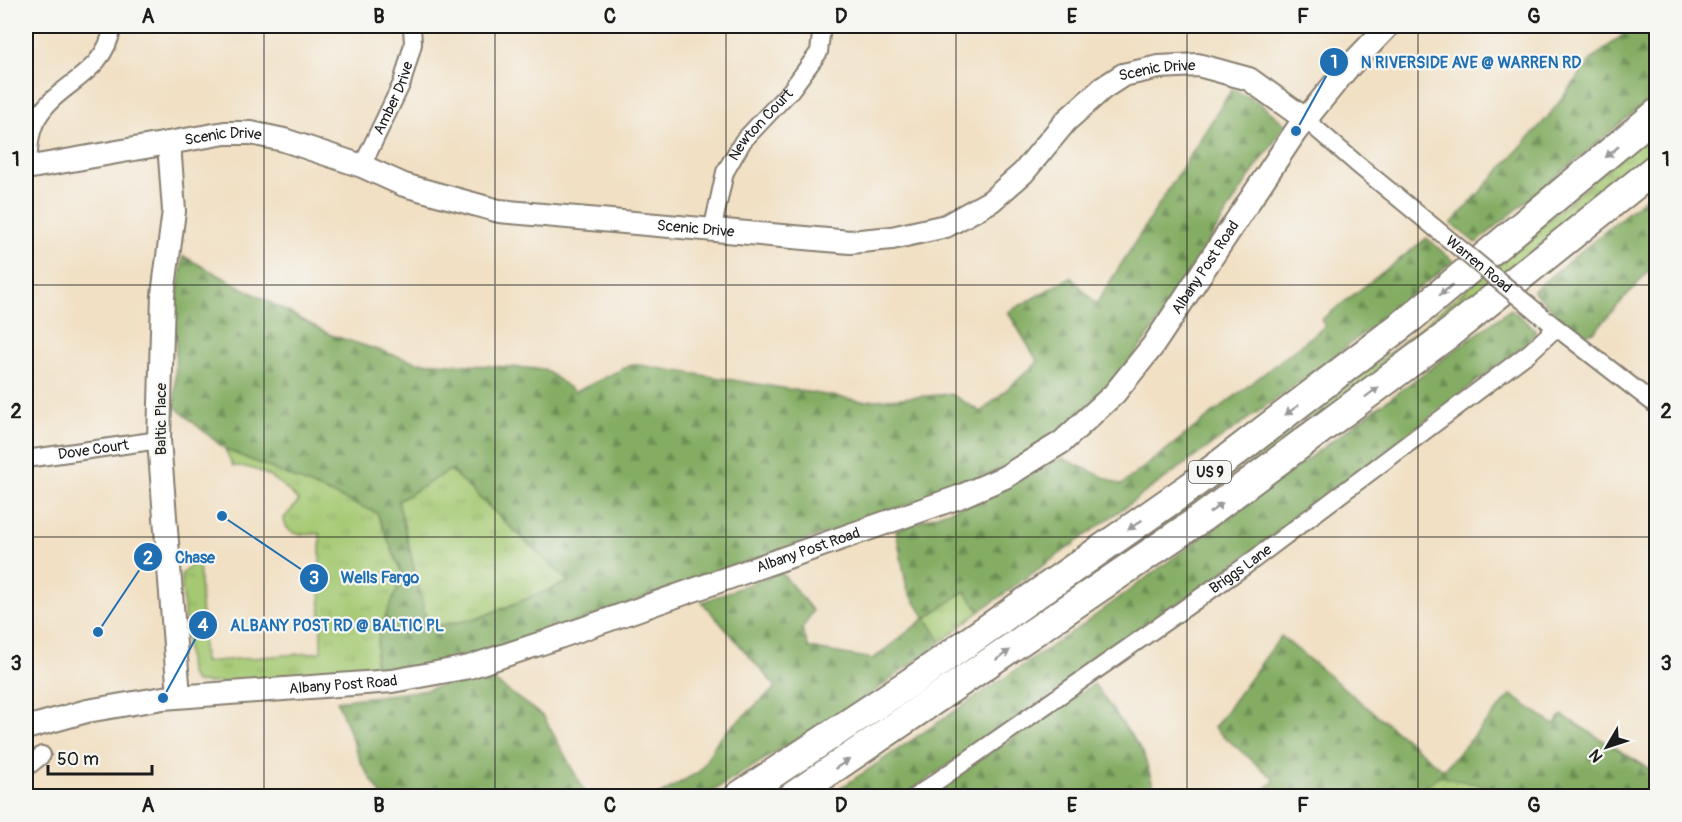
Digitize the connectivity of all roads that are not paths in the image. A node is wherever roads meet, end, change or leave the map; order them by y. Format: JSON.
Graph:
{"nodes":[{"id":1,"x":113,"y":26,"type":"edge"},
{"id":2,"x":412,"y":26,"type":"edge"},
{"id":3,"x":822,"y":26,"type":"edge"},
{"id":4,"x":1388,"y":26,"type":"edge"},
{"id":5,"x":1656,"y":114,"type":"edge"},
{"id":6,"x":1305,"y":118,"type":"junction"},
{"id":7,"x":169,"y":143,"type":"junction"},
{"id":8,"x":362,"y":166,"type":"junction"},
{"id":9,"x":27,"y":167,"type":"edge"},
{"id":10,"x":1656,"y":168,"type":"edge"},
{"id":11,"x":712,"y":231,"type":"junction"},
{"id":12,"x":1556,"y":328,"type":"junction"},
{"id":13,"x":1656,"y":405,"type":"edge"},
{"id":14,"x":159,"y":440,"type":"junction"},
{"id":15,"x":26,"y":459,"type":"edge"},
{"id":16,"x":179,"y":696,"type":"junction"},
{"id":17,"x":26,"y":728,"type":"edge"},
{"id":18,"x":42,"y":754,"type":"dead end"},
{"id":19,"x":26,"y":768,"type":"edge"},
{"id":20,"x":740,"y":796,"type":"edge"},
{"id":21,"x":794,"y":796,"type":"edge"},
{"id":22,"x":916,"y":796,"type":"edge"}],
"edges":[{"from":1,"to":9,"type":"street"},
{"from":2,"to":8,"type":"street","name":"Amber Drive"},
{"from":3,"to":11,"type":"street","name":"Newton Court"},
{"from":4,"to":6,"type":"street","name":"Albany Post Road"},
{"from":5,"to":20,"type":"highway","number":"US 9","one_way":true},
{"from":6,"to":11,"type":"street","name":"Scenic Drive"},
{"from":6,"to":12,"type":"street","name":"Warren Road","bridge":true},
{"from":6,"to":16,"type":"street","name":"Albany Post Road"},
{"from":7,"to":8,"type":"street","name":"Scenic Drive"},
{"from":7,"to":9,"type":"street","name":"Scenic Drive"},
{"from":7,"to":14,"type":"street","name":"Baltic Place"},
{"from":8,"to":11,"type":"street","name":"Scenic Drive"},
{"from":21,"to":10,"type":"highway","number":"US 9","one_way":true},
{"from":12,"to":13,"type":"street","name":"Warren Road"},
{"from":12,"to":22,"type":"street","name":"Briggs Lane"},
{"from":14,"to":15,"type":"street","name":"Dove Court"},
{"from":14,"to":16,"type":"street","name":"Baltic Place"},
{"from":16,"to":17,"type":"street","name":"Albany Post Road"},
{"from":18,"to":19,"type":"street"}]}
